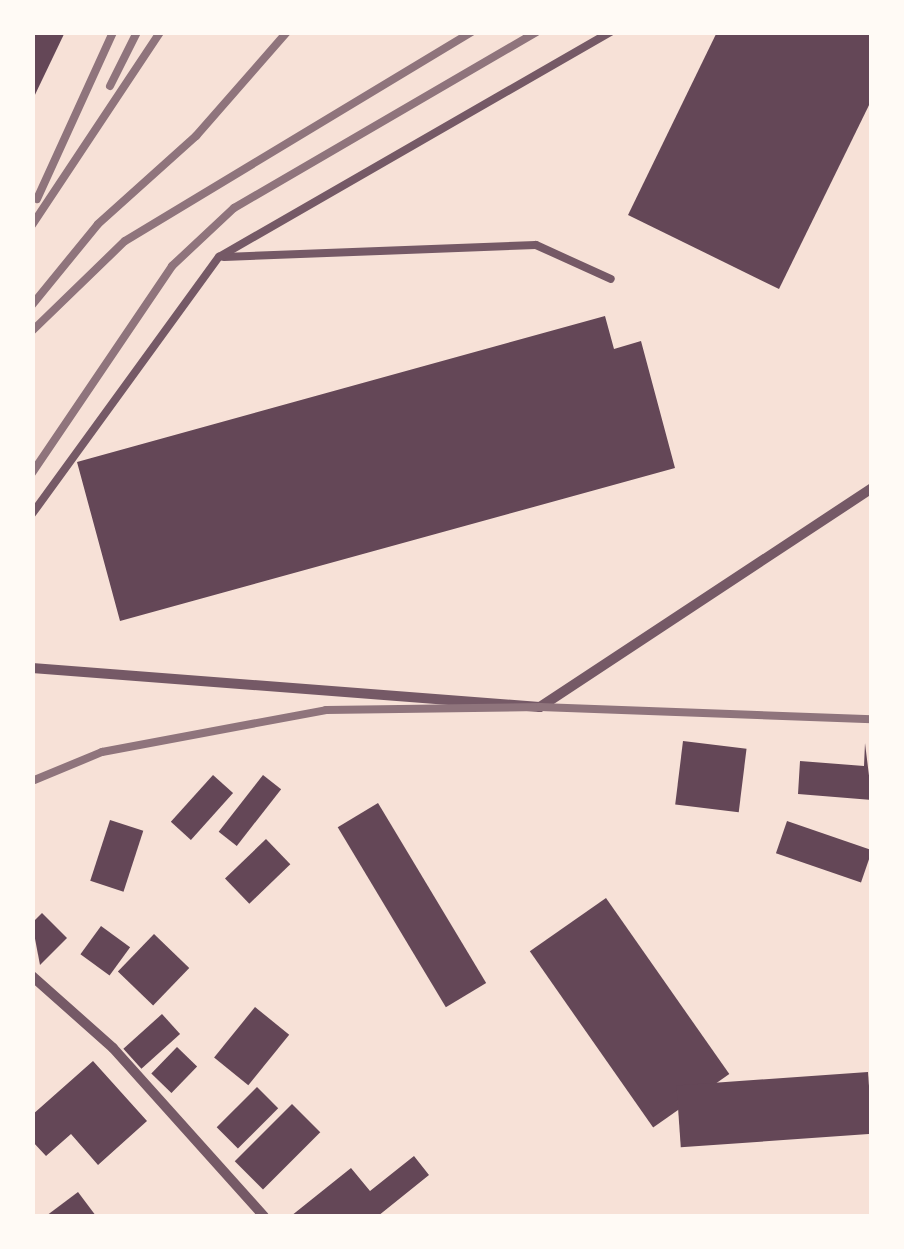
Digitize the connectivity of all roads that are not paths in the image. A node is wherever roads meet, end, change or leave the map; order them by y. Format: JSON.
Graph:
{"nodes":[{"id":1,"x":611,"y":32,"type":"edge"},
{"id":2,"x":220,"y":257,"type":"junction"},
{"id":3,"x":611,"y":279,"type":"dead end"},
{"id":4,"x":872,"y":488,"type":"edge"},
{"id":5,"x":32,"y":514,"type":"edge"},
{"id":6,"x":32,"y":668,"type":"edge"},
{"id":7,"x":32,"y":976,"type":"edge"},
{"id":8,"x":264,"y":1216,"type":"edge"}],
"edges":[{"from":1,"to":2,"type":"lane"},
{"from":2,"to":3,"type":"lane"},
{"from":2,"to":5,"type":"lane"},
{"from":4,"to":6,"type":"street"},
{"from":7,"to":8,"type":"street"}]}
